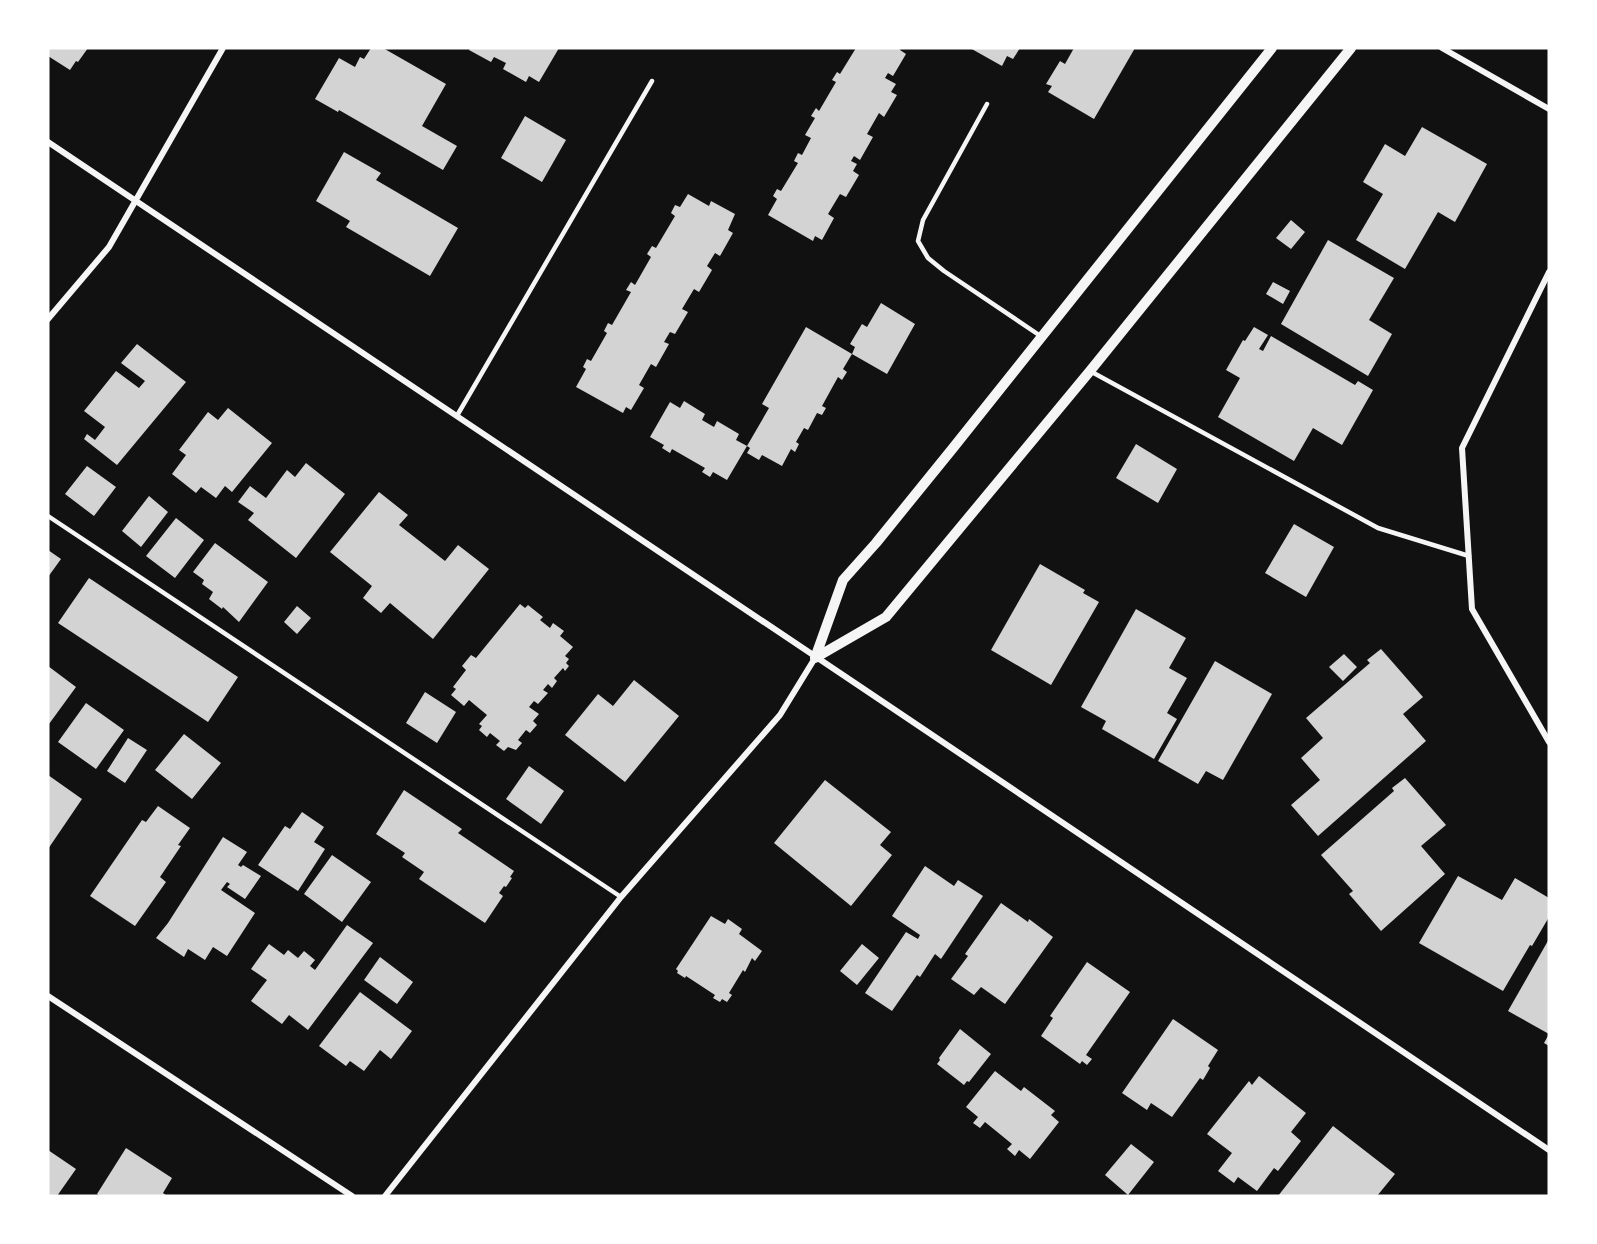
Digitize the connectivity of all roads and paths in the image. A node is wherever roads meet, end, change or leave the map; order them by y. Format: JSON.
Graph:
{"nodes":[{"id":1,"x":222,"y":48,"type":"edge"},
{"id":2,"x":1272,"y":48,"type":"edge"},
{"id":3,"x":1351,"y":48,"type":"edge"},
{"id":4,"x":1442,"y":48,"type":"edge"},
{"id":5,"x":652,"y":81,"type":"dead end"},
{"id":6,"x":987,"y":104,"type":"dead end"},
{"id":7,"x":1549,"y":109,"type":"edge"},
{"id":8,"x":48,"y":142,"type":"edge"},
{"id":9,"x":136,"y":200,"type":"junction"},
{"id":10,"x":1549,"y":272,"type":"edge"},
{"id":11,"x":48,"y":319,"type":"edge"},
{"id":12,"x":1042,"y":337,"type":"junction"},
{"id":13,"x":1090,"y":371,"type":"junction"},
{"id":14,"x":458,"y":414,"type":"junction"},
{"id":15,"x":48,"y":516,"type":"edge"},
{"id":16,"x":1469,"y":556,"type":"junction"},
{"id":17,"x":815,"y":658,"type":"junction"},
{"id":18,"x":1549,"y":742,"type":"edge"},
{"id":19,"x":621,"y":897,"type":"junction"},
{"id":20,"x":48,"y":996,"type":"edge"},
{"id":21,"x":1549,"y":1150,"type":"edge"},
{"id":22,"x":352,"y":1196,"type":"edge"},
{"id":23,"x":385,"y":1196,"type":"edge"}],
"edges":[{"from":1,"to":9,"type":"street"},
{"from":2,"to":12,"type":"street"},
{"from":3,"to":13,"type":"street"},
{"from":4,"to":7,"type":"street"},
{"from":5,"to":14,"type":"lane"},
{"from":6,"to":12,"type":"lane"},
{"from":8,"to":9,"type":"street"},
{"from":9,"to":11,"type":"street"},
{"from":9,"to":14,"type":"street"},
{"from":10,"to":16,"type":"street"},
{"from":12,"to":17,"type":"street"},
{"from":13,"to":16,"type":"lane"},
{"from":13,"to":17,"type":"street"},
{"from":14,"to":17,"type":"street"},
{"from":15,"to":19,"type":"lane"},
{"from":16,"to":18,"type":"street"},
{"from":17,"to":19,"type":"street"},
{"from":17,"to":21,"type":"street"},
{"from":19,"to":23,"type":"street"},
{"from":20,"to":22,"type":"street"}]}
